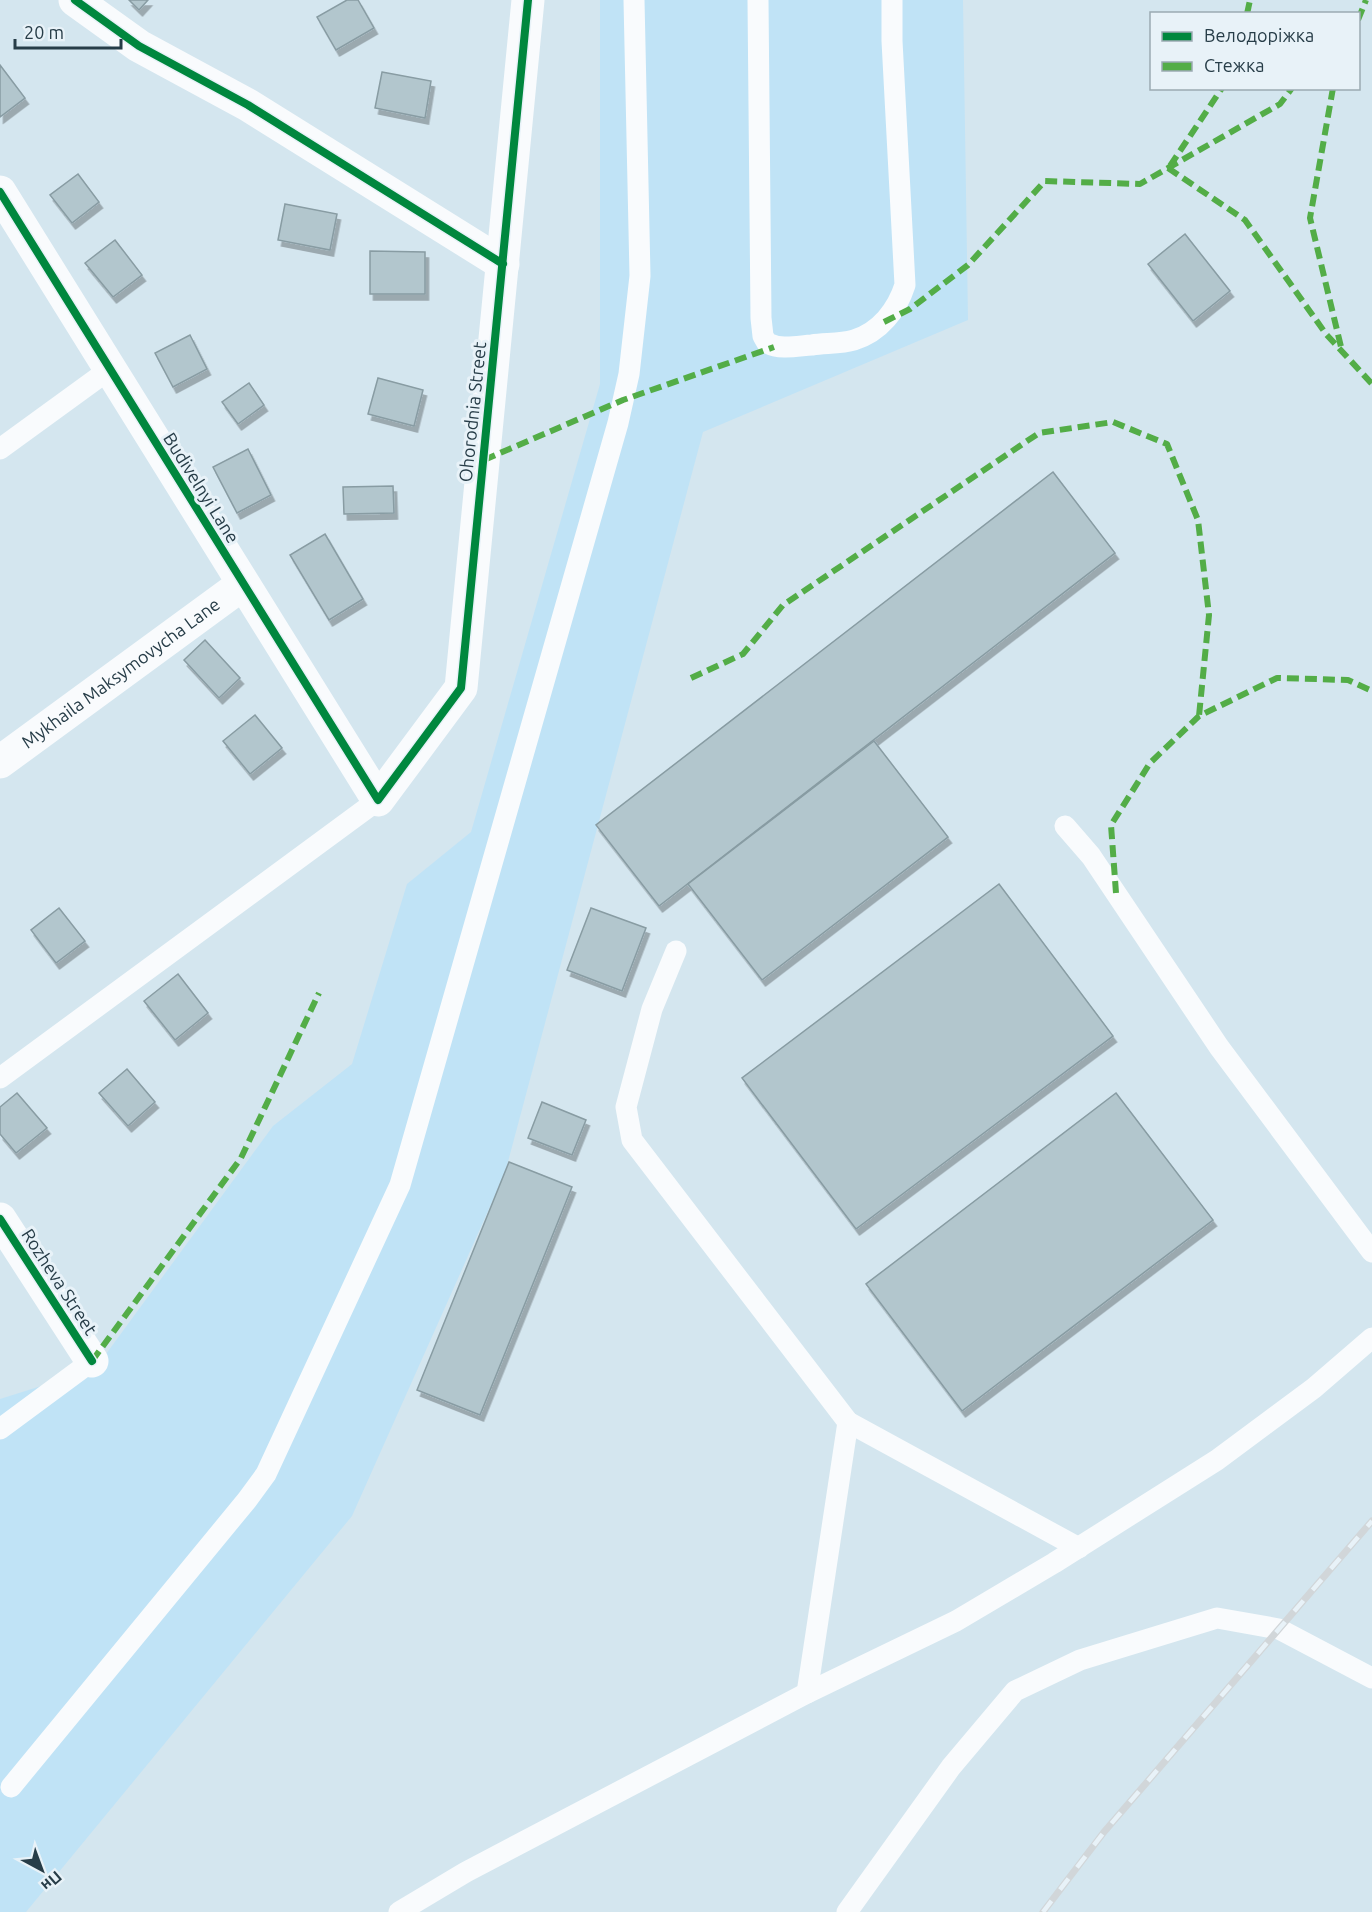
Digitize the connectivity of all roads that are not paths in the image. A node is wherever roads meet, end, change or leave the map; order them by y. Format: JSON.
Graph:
{"nodes":[{"id":1,"x":75,"y":0,"type":"edge"},
{"id":2,"x":528,"y":0,"type":"edge"},
{"id":3,"x":634,"y":0,"type":"edge"},
{"id":4,"x":758,"y":0,"type":"edge"},
{"id":5,"x":892,"y":0,"type":"edge"},
{"id":6,"x":0,"y":192,"type":"edge"},
{"id":7,"x":503,"y":264,"type":"junction"},
{"id":8,"x":110,"y":369,"type":"junction"},
{"id":9,"x":0,"y":449,"type":"edge"},
{"id":10,"x":243,"y":584,"type":"junction"},
{"id":11,"x":0,"y":762,"type":"edge"},
{"id":12,"x":378,"y":800,"type":"junction"},
{"id":13,"x":1065,"y":826,"type":"dead end"},
{"id":14,"x":676,"y":951,"type":"dead end"},
{"id":15,"x":0,"y":1078,"type":"edge"},
{"id":16,"x":0,"y":1219,"type":"edge"},
{"id":17,"x":1372,"y":1252,"type":"edge"},
{"id":18,"x":1372,"y":1338,"type":"edge"},
{"id":19,"x":92,"y":1361,"type":"joint"},
{"id":20,"x":848,"y":1422,"type":"junction"},
{"id":21,"x":0,"y":1429,"type":"edge"},
{"id":22,"x":1078,"y":1548,"type":"junction"},
{"id":23,"x":1372,"y":1678,"type":"edge"},
{"id":24,"x":807,"y":1693,"type":"junction"},
{"id":25,"x":11,"y":1787,"type":"dead end"},
{"id":26,"x":399,"y":1912,"type":"edge"},
{"id":27,"x":847,"y":1912,"type":"edge"}],
"edges":[{"from":1,"to":7,"type":"street"},
{"from":2,"to":7,"type":"street","name":"Ohorodnia Street"},
{"from":3,"to":25,"type":"lane"},
{"from":4,"to":5,"type":"lane"},
{"from":6,"to":8,"type":"street","name":"Budivelnyi Lane"},
{"from":7,"to":12,"type":"street","name":"Ohorodnia Street"},
{"from":8,"to":9,"type":"lane"},
{"from":8,"to":10,"type":"street","name":"Budivelnyi Lane"},
{"from":10,"to":11,"type":"street","name":"Mykhaila Maksymovycha Lane"},
{"from":10,"to":12,"type":"street","name":"Budivelnyi Lane"},
{"from":12,"to":15,"type":"lane"},
{"from":13,"to":17,"type":"lane"},
{"from":14,"to":20,"type":"lane"},
{"from":16,"to":19,"type":"street","name":"Rozheva Street"},
{"from":18,"to":22,"type":"lane"},
{"from":19,"to":21,"type":"lane"},
{"from":20,"to":22,"type":"lane"},
{"from":20,"to":24,"type":"lane"},
{"from":22,"to":24,"type":"lane"},
{"from":23,"to":27,"type":"lane"},
{"from":24,"to":26,"type":"lane"}]}
